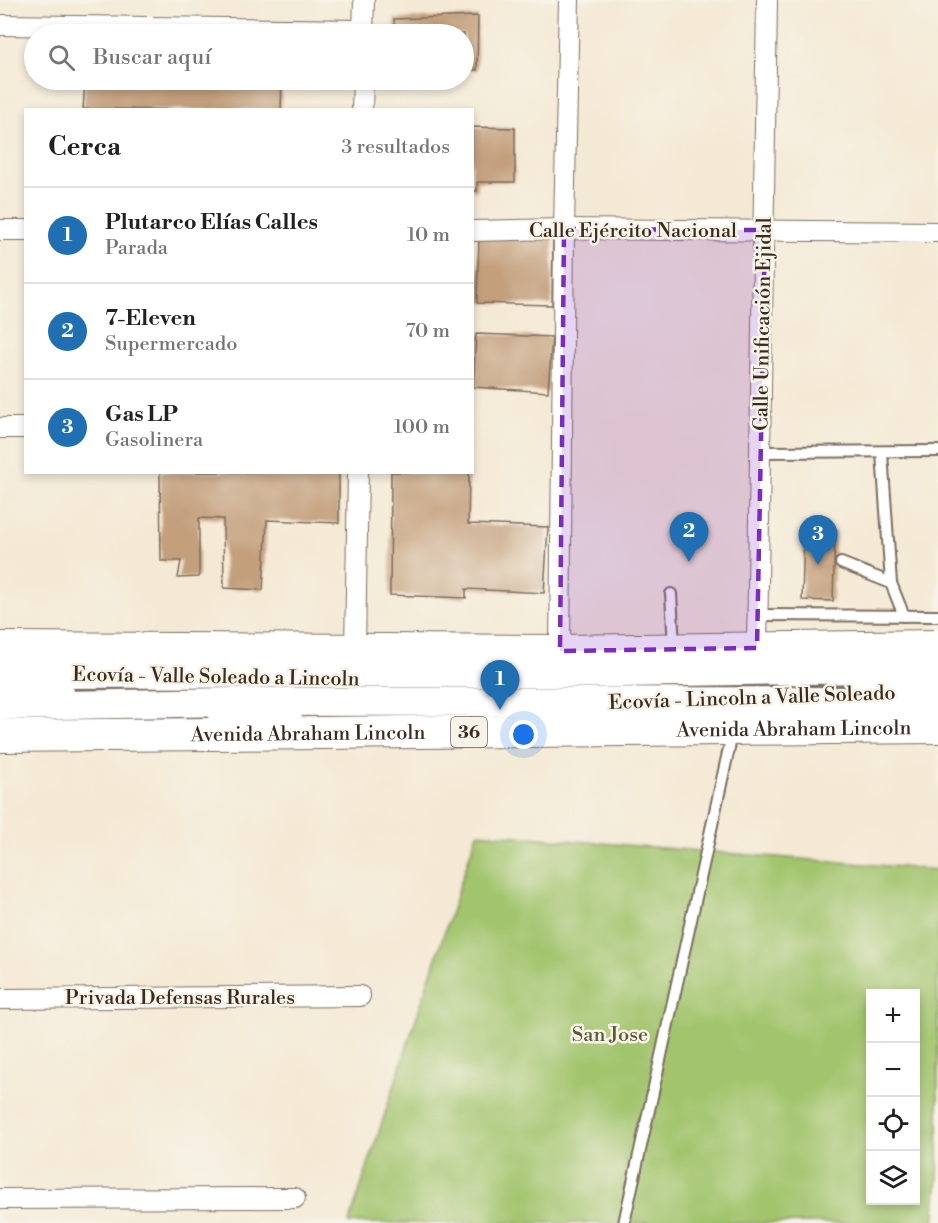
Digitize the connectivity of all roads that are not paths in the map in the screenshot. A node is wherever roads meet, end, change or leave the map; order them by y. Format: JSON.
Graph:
{"nodes":[{"id":1,"x":364,"y":0,"type":"edge"},
{"id":2,"x":569,"y":0,"type":"edge"},
{"id":3,"x":767,"y":0,"type":"edge"},
{"id":4,"x":363,"y":24,"type":"edge"},
{"id":5,"x":0,"y":25,"type":"edge"},
{"id":6,"x":24,"y":25,"type":"edge"},
{"id":7,"x":363,"y":90,"type":"edge"},
{"id":8,"x":362,"y":108,"type":"edge"},
{"id":9,"x":564,"y":229,"type":"junction"},
{"id":10,"x":0,"y":230,"type":"edge"},
{"id":11,"x":24,"y":230,"type":"edge"},
{"id":12,"x":765,"y":230,"type":"junction"},
{"id":13,"x":474,"y":231,"type":"edge"},
{"id":14,"x":938,"y":232,"type":"edge"},
{"id":15,"x":0,"y":428,"type":"edge"},
{"id":16,"x":24,"y":428,"type":"edge"},
{"id":17,"x":938,"y":451,"type":"edge"},
{"id":18,"x":760,"y":452,"type":"junction"},
{"id":19,"x":882,"y":453,"type":"junction"},
{"id":20,"x":358,"y":474,"type":"edge"},
{"id":21,"x":841,"y":563,"type":"dead end"},
{"id":22,"x":891,"y":583,"type":"junction"},
{"id":23,"x":671,"y":594,"type":"dead end"},
{"id":24,"x":758,"y":615,"type":"junction"},
{"id":25,"x":903,"y":616,"type":"junction"},
{"id":26,"x":938,"y":616,"type":"edge"},
{"id":27,"x":938,"y":646,"type":"edge"},
{"id":28,"x":0,"y":648,"type":"edge"},
{"id":29,"x":757,"y":648,"type":"junction"},
{"id":30,"x":674,"y":649,"type":"junction"},
{"id":31,"x":355,"y":650,"type":"junction"},
{"id":32,"x":560,"y":651,"type":"junction"},
{"id":33,"x":938,"y":668,"type":"edge"},
{"id":34,"x":0,"y":674,"type":"edge"},
{"id":35,"x":938,"y":684,"type":"edge"},
{"id":36,"x":842,"y":688,"type":"dead end"},
{"id":37,"x":0,"y":690,"type":"edge"},
{"id":38,"x":783,"y":690,"type":"dead end"},
{"id":39,"x":84,"y":691,"type":"dead end"},
{"id":40,"x":132,"y":692,"type":"dead end"},
{"id":41,"x":568,"y":698,"type":"dead end"},
{"id":42,"x":432,"y":699,"type":"dead end"},
{"id":43,"x":938,"y":701,"type":"edge"},
{"id":44,"x":0,"y":706,"type":"edge"},
{"id":45,"x":938,"y":708,"type":"edge"},
{"id":46,"x":0,"y":712,"type":"edge"},
{"id":47,"x":818,"y":712,"type":"dead end"},
{"id":48,"x":156,"y":715,"type":"dead end"},
{"id":49,"x":204,"y":716,"type":"dead end"},
{"id":50,"x":312,"y":718,"type":"dead end"},
{"id":51,"x":687,"y":718,"type":"dead end"},
{"id":52,"x":567,"y":723,"type":"dead end"},
{"id":53,"x":938,"y":727,"type":"edge"},
{"id":54,"x":733,"y":730,"type":"junction"},
{"id":55,"x":0,"y":736,"type":"edge"},
{"id":56,"x":360,"y":996,"type":"dead end"},
{"id":57,"x":0,"y":999,"type":"edge"},
{"id":58,"x":296,"y":1198,"type":"dead end"},
{"id":59,"x":0,"y":1199,"type":"edge"},
{"id":60,"x":624,"y":1223,"type":"edge"}],
"edges":[{"from":1,"to":4,"type":"street"},
{"from":2,"to":9,"type":"street"},
{"from":3,"to":12,"type":"street","name":"Calle Unificación Ejidal"},
{"from":5,"to":6,"type":"street"},
{"from":7,"to":8,"type":"street"},
{"from":9,"to":12,"type":"street","name":"Calle Ejército Nacional"},
{"from":9,"to":13,"type":"street","name":"Calle Ejército Nacional"},
{"from":9,"to":32,"type":"street"},
{"from":10,"to":11,"type":"street"},
{"from":12,"to":14,"type":"street","name":"Calle Ejército Nacional"},
{"from":12,"to":18,"type":"street","name":"Calle Unificación Ejidal"},
{"from":15,"to":16,"type":"street"},
{"from":17,"to":19,"type":"lane"},
{"from":18,"to":19,"type":"lane"},
{"from":18,"to":24,"type":"street","name":"Calle Unificación Ejidal"},
{"from":19,"to":22,"type":"lane"},
{"from":20,"to":31,"type":"street"},
{"from":21,"to":22,"type":"lane"},
{"from":22,"to":25,"type":"lane"},
{"from":23,"to":30,"type":"lane"},
{"from":24,"to":25,"type":"lane"},
{"from":24,"to":29,"type":"street","name":"Calle Unificación Ejidal"},
{"from":25,"to":26,"type":"lane"},
{"from":27,"to":29,"type":"main road"},
{"from":28,"to":31,"type":"main road"},
{"from":29,"to":30,"type":"main road"},
{"from":30,"to":32,"type":"main road"},
{"from":31,"to":32,"type":"main road"},
{"from":33,"to":34,"type":"main road"},
{"from":35,"to":36,"type":"lane"},
{"from":37,"to":39,"type":"lane","name":"Ecovía - Valle Soleado a Lincoln"},
{"from":38,"to":41,"type":"lane"},
{"from":40,"to":42,"type":"lane","name":"Ecovía - Valle Soleado a Lincoln"},
{"from":43,"to":44,"type":"main road","name":"Avenida Abraham Lincoln","number":"36"},
{"from":45,"to":47,"type":"lane","name":"Ecovía - Lincoln a Valle Soleado"},
{"from":46,"to":48,"type":"lane"},
{"from":49,"to":50,"type":"lane"},
{"from":51,"to":52,"type":"lane","name":"Ecovía - Lincoln a Valle Soleado"},
{"from":53,"to":54,"type":"main road","name":"Avenida Abraham Lincoln","number":"36"},
{"from":54,"to":55,"type":"main road","name":"Avenida Abraham Lincoln","number":"36"},
{"from":54,"to":60,"type":"lane"},
{"from":56,"to":57,"type":"street","name":"Privada Defensas Rurales"},
{"from":58,"to":59,"type":"street"}]}
